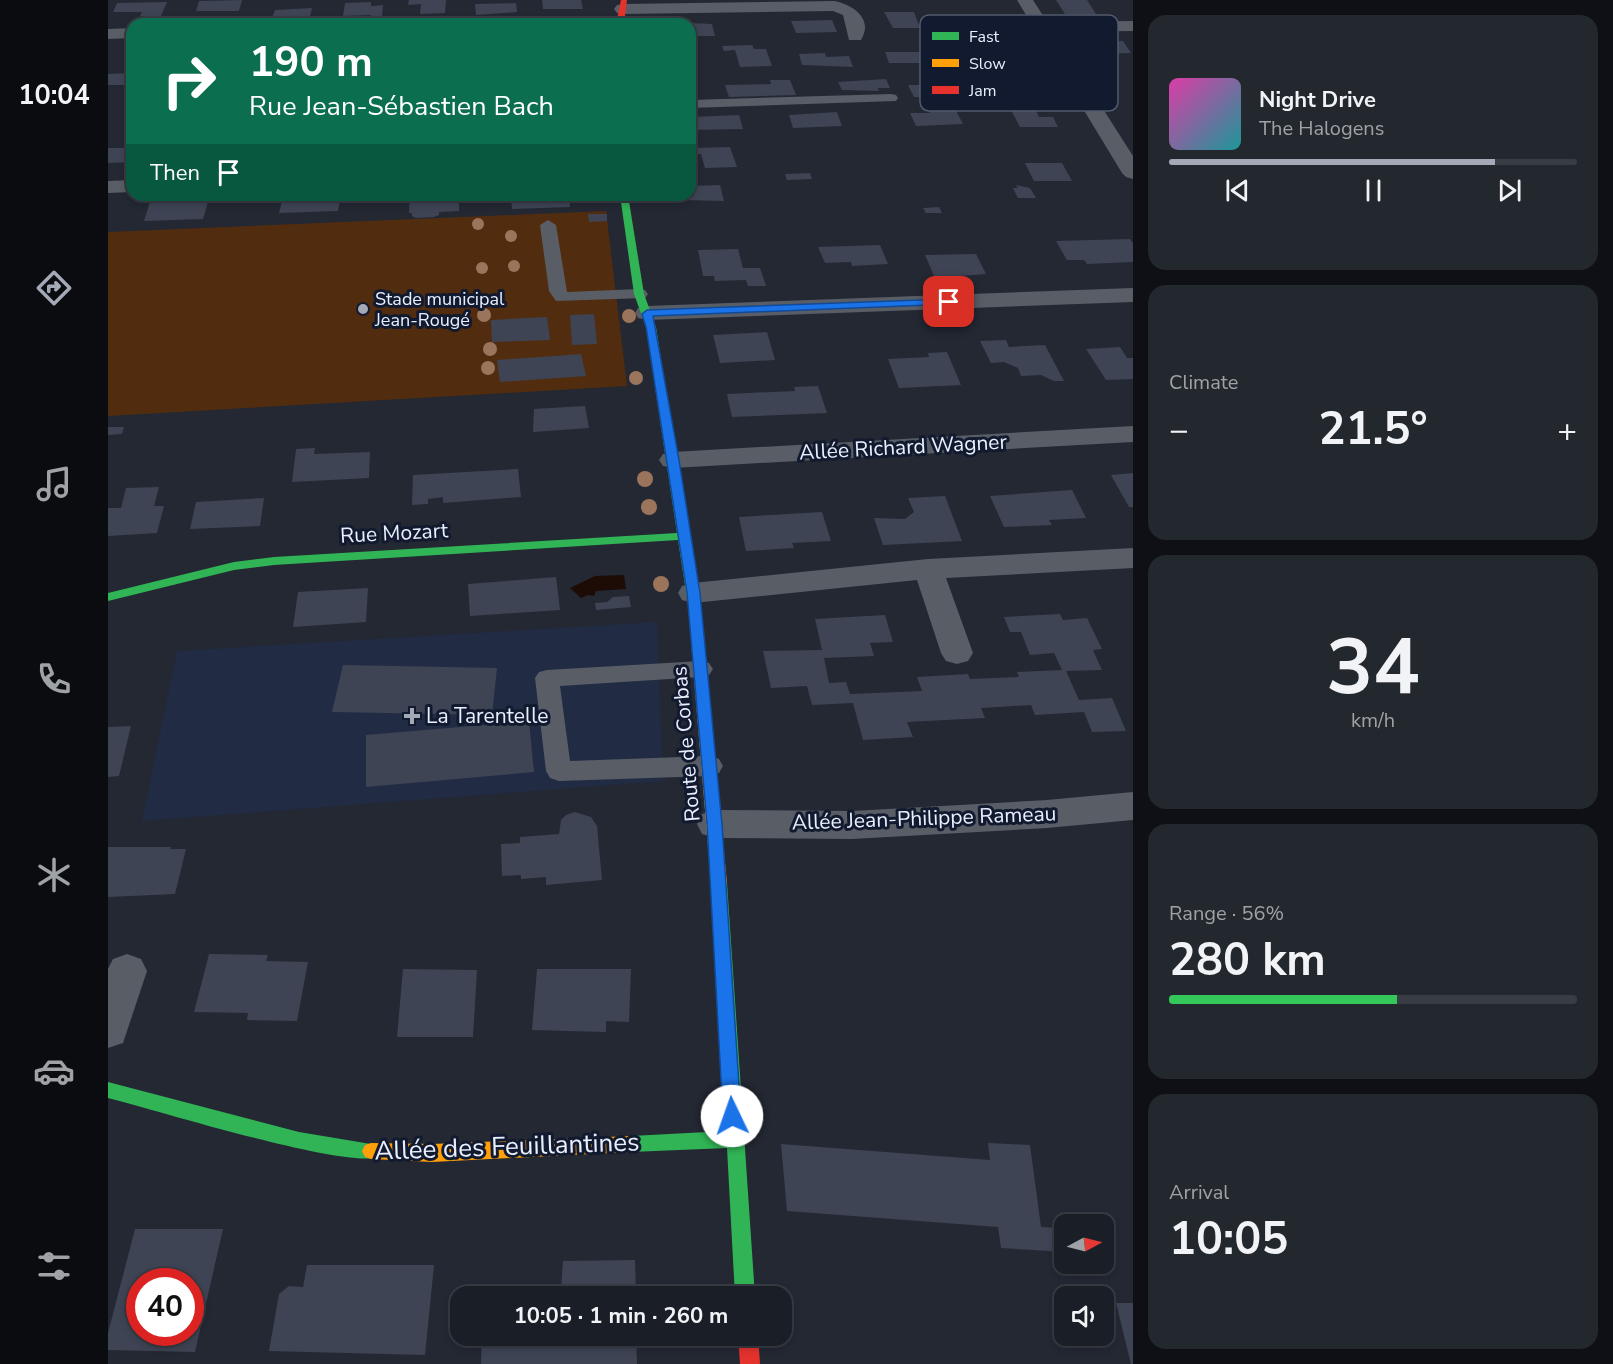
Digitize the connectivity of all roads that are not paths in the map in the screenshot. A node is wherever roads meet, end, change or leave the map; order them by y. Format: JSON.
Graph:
{"nodes":[{"id":1,"x":1025,"y":0,"type":"edge"},
{"id":2,"x":845,"y":4,"type":"edge"},
{"id":3,"x":622,"y":11,"type":"edge"},
{"id":4,"x":1034,"y":15,"type":"edge"},
{"id":5,"x":1118,"y":26,"type":"edge"},
{"id":6,"x":1133,"y":26,"type":"edge"},
{"id":7,"x":126,"y":33,"type":"edge"},
{"id":8,"x":108,"y":34,"type":"edge"},
{"id":9,"x":855,"y":36,"type":"dead end"},
{"id":10,"x":126,"y":50,"type":"edge"},
{"id":11,"x":108,"y":51,"type":"edge"},
{"id":12,"x":891,"y":98,"type":"dead end"},
{"id":13,"x":696,"y":104,"type":"edge"},
{"id":14,"x":850,"y":107,"type":"dead end"},
{"id":15,"x":696,"y":111,"type":"edge"},
{"id":16,"x":1094,"y":111,"type":"edge"},
{"id":17,"x":1133,"y":173,"type":"edge"},
{"id":18,"x":126,"y":186,"type":"edge"},
{"id":19,"x":108,"y":187,"type":"edge"},
{"id":20,"x":625,"y":201,"type":"edge"},
{"id":21,"x":548,"y":225,"type":"dead end"},
{"id":22,"x":1133,"y":295,"type":"edge"},
{"id":23,"x":643,"y":304,"type":"junction"},
{"id":24,"x":1133,"y":434,"type":"edge"},
{"id":25,"x":674,"y":460,"type":"junction"},
{"id":26,"x":685,"y":536,"type":"junction"},
{"id":27,"x":1133,"y":558,"type":"edge"},
{"id":28,"x":928,"y":569,"type":"junction"},
{"id":29,"x":693,"y":593,"type":"junction"},
{"id":30,"x":108,"y":597,"type":"edge"},
{"id":31,"x":957,"y":653,"type":"dead end"},
{"id":32,"x":701,"y":669,"type":"junction"},
{"id":33,"x":710,"y":766,"type":"junction"},
{"id":34,"x":1133,"y":806,"type":"edge"},
{"id":35,"x":715,"y":824,"type":"junction"},
{"id":36,"x":127,"y":971,"type":"dead end"},
{"id":37,"x":108,"y":1029,"type":"edge"},
{"id":38,"x":108,"y":1090,"type":"edge"},
{"id":39,"x":734,"y":1139,"type":"junction"},
{"id":40,"x":744,"y":1286,"type":"edge"},
{"id":41,"x":749,"y":1346,"type":"edge"},
{"id":42,"x":750,"y":1364,"type":"edge"}],
"edges":[{"from":1,"to":4,"type":"street"},
{"from":2,"to":3,"type":"street"},
{"from":2,"to":9,"type":"street"},
{"from":5,"to":6,"type":"street"},
{"from":7,"to":8,"type":"street"},
{"from":10,"to":11,"type":"street"},
{"from":12,"to":13,"type":"lane"},
{"from":14,"to":15,"type":"lane"},
{"from":16,"to":17,"type":"street"},
{"from":18,"to":19,"type":"street"},
{"from":20,"to":23,"type":"street","name":"Route de Corbas"},
{"from":21,"to":23,"type":"lane"},
{"from":22,"to":23,"type":"street"},
{"from":23,"to":25,"type":"street","name":"Route de Corbas"},
{"from":24,"to":25,"type":"street","name":"Allée Richard Wagner"},
{"from":25,"to":26,"type":"street","name":"Route de Corbas"},
{"from":26,"to":29,"type":"street","name":"Route de Corbas"},
{"from":26,"to":30,"type":"street","name":"Rue Mozart"},
{"from":27,"to":28,"type":"street"},
{"from":28,"to":29,"type":"street"},
{"from":28,"to":31,"type":"street"},
{"from":29,"to":32,"type":"street","name":"Route de Corbas"},
{"from":32,"to":33,"type":"street","name":"Route de Corbas"},
{"from":32,"to":33,"type":"lane"},
{"from":33,"to":35,"type":"street","name":"Route de Corbas"},
{"from":34,"to":35,"type":"street","name":"Allée Jean-Philippe Rameau"},
{"from":35,"to":39,"type":"street","name":"Route de Corbas"},
{"from":36,"to":37,"type":"street"},
{"from":38,"to":39,"type":"street","name":"Allée des Feuillantines"},
{"from":39,"to":40,"type":"street","name":"Route de Corbas"},
{"from":41,"to":42,"type":"street"}]}
